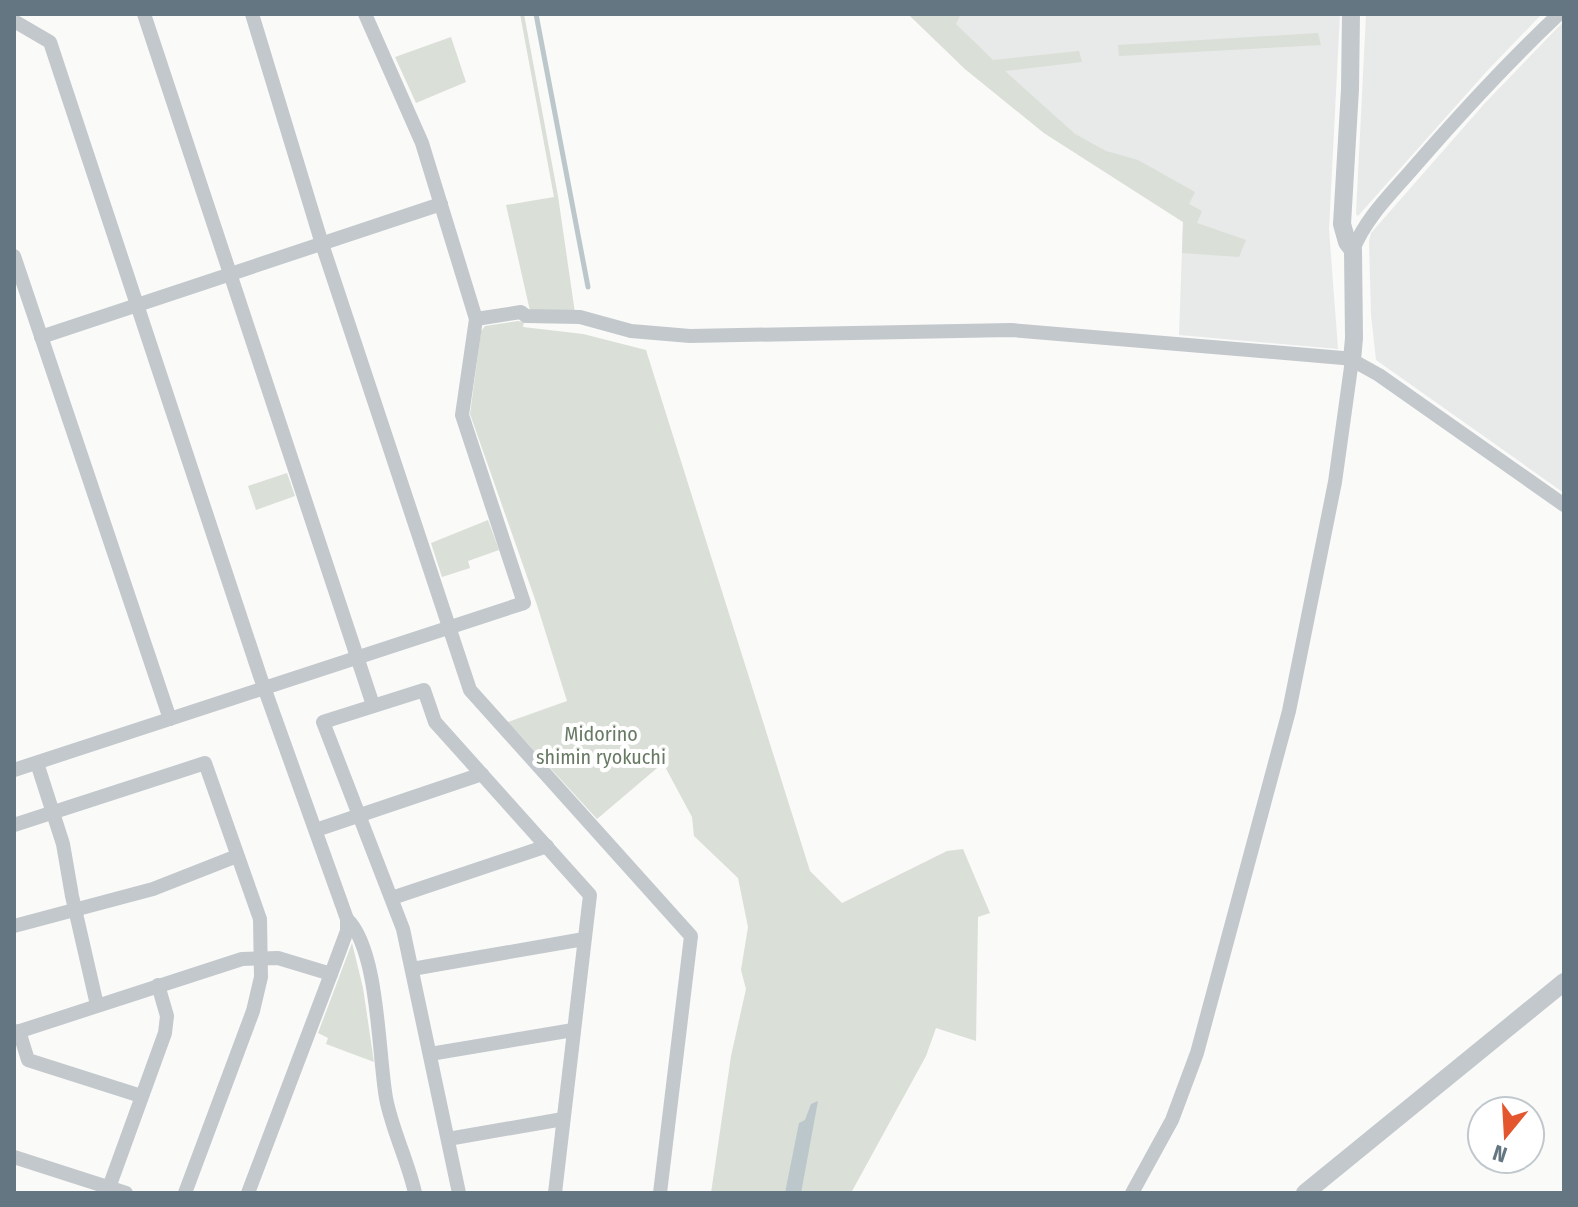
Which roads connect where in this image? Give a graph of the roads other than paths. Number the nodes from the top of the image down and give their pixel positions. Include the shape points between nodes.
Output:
1 (144, 14) edge
2 (252, 14) edge
3 (365, 14) edge
4 (1351, 14) edge
5 (1559, 14) edge
6 (14, 21) edge
7 (441, 204) junction
8 (322, 244) junction
9 (1353, 250) junction
10 (14, 256) edge
11 (230, 274) junction
12 (137, 306) junction
13 (476, 319) junction
14 (41, 337) junction
15 (1352, 360) junction
16 (1564, 505) edge
17 (449, 626) junction
18 (357, 657) junction
19 (264, 687) junction
20 (373, 705) junction
21 (170, 719) junction
22 (37, 763) junction
23 (14, 770) edge
24 (482, 774) junction
25 (53, 812) junction
26 (360, 816) junction
27 (14, 825) edge
28 (316, 830) junction
29 (547, 846) junction
30 (237, 856) junction
31 (392, 898) junction
32 (75, 910) junction
33 (347, 919) junction
34 (14, 926) edge
35 (584, 939) junction
36 (262, 956) junction
37 (412, 969) junction
38 (331, 974) junction
39 (1564, 982) edge
40 (158, 985) junction
41 (97, 1005) junction
42 (573, 1030) junction
43 (16, 1032) edge
44 (430, 1054) junction
45 (141, 1096) junction
46 (563, 1119) junction
47 (448, 1139) junction
48 (14, 1157) edge
49 (108, 1190) edge
50 (126, 1193) edge
51 (185, 1193) edge
52 (248, 1193) edge
53 (415, 1193) edge
54 (459, 1193) edge
55 (555, 1193) edge
56 (660, 1193) edge
57 (1132, 1193) edge
58 (1305, 1193) edge

1 - 11 street
2 - 8 street
3 - 7 street via 422,143
4 - 9 street via 1342,224
5 - 9 street via 1503,67 1378,209
6 - 12 street via 50,42
7 - 8 street
7 - 13 street
8 - 11 street
8 - 17 street
9 - 15 street
10 - 14 street
11 - 12 street
11 - 18 street
12 - 14 street
12 - 19 street
13 - 15 street via 521,312 690,336 1011,330
13 - 17 street via 462,415 524,603
14 - 21 street
15 - 16 street
15 - 57 street via 1332,497 1289,711 1197,1053 1172,1120
17 - 18 street
17 - 56 street via 470,690 691,936
18 - 19 street
18 - 20 street
19 - 21 street
19 - 28 street
20 - 24 street via 424,690 435,722
20 - 26 street via 323,722
21 - 22 street
22 - 23 street
22 - 25 street
24 - 26 street
24 - 29 street
25 - 27 street
25 - 30 street via 205,763
25 - 32 street
26 - 28 street
26 - 31 street
28 - 33 street
29 - 31 street
29 - 35 street via 590,895
30 - 32 street via 153,889
30 - 36 street via 260,919
31 - 37 street
32 - 34 street
32 - 41 street
33 - 38 street
33 - 53 street via 358,930 374,992 386,1100
35 - 37 street
35 - 42 street
36 - 38 street
36 - 40 street
36 - 51 street via 253,1011
37 - 44 street
38 - 52 street
39 - 58 street
40 - 41 street
40 - 45 street via 167,1023
41 - 43 street
42 - 44 street
42 - 46 street
43 - 45 street via 28,1060
44 - 47 street
45 - 49 street
46 - 47 street
46 - 55 street
47 - 54 street
48 - 49 street
49 - 50 street

